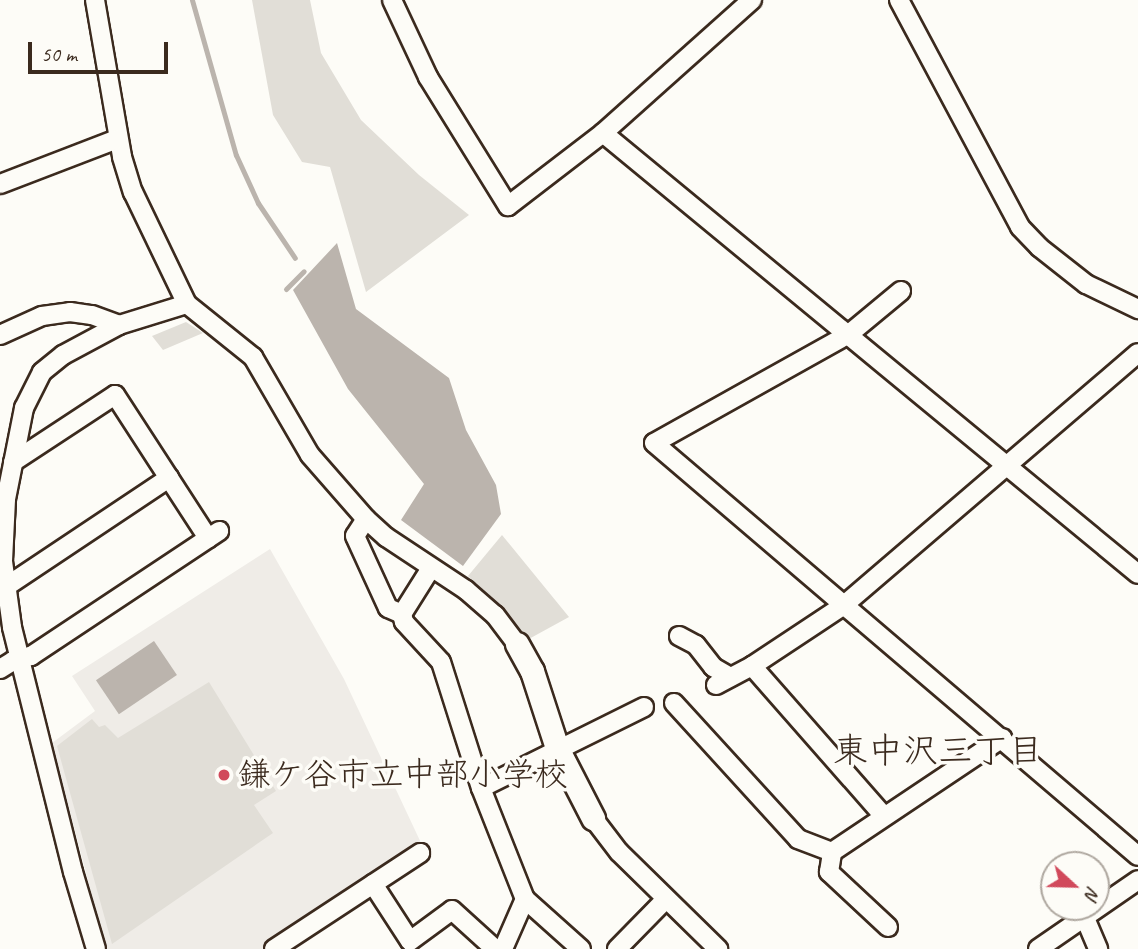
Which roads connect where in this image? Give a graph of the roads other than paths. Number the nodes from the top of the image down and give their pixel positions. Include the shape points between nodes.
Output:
1 (95, 0) edge
2 (392, 0) edge
3 (752, 0) edge
4 (899, 0) edge
5 (603, 133) junction
6 (117, 139) junction
7 (0, 184) edge
8 (901, 291) dead end
9 (187, 304) junction
10 (1138, 309) edge
11 (119, 325) junction
12 (849, 334) junction
13 (0, 335) edge
14 (1138, 353) edge
15 (13, 462) junction
16 (1008, 464) junction
17 (169, 478) junction
18 (3, 500) edge
19 (366, 519) junction
20 (431, 568) junction
21 (1138, 574) edge
22 (7, 586) junction
23 (844, 605) junction
24 (402, 614) junction
25 (678, 636) dead end
26 (517, 644) joint
27 (21, 659) junction
28 (752, 666) junction
29 (0, 669) edge
30 (674, 703) dead end
31 (644, 707) dead end
32 (1002, 738) junction
33 (556, 748) junction
34 (481, 788) junction
35 (883, 815) junction
36 (593, 818) joint
37 (832, 852) junction
38 (421, 853) dead end
39 (1138, 856) edge
40 (1138, 880) edge
41 (373, 884) junction
42 (525, 899) junction
43 (665, 900) junction
44 (1110, 900) edge
45 (1080, 921) edge
46 (1086, 921) edge
47 (888, 927) dead end
48 (413, 945) edge
49 (96, 949) edge
50 (274, 949) edge
51 (495, 949) edge
52 (503, 949) edge
53 (581, 949) edge
54 (617, 949) edge
55 (718, 949) edge
56 (1038, 949) edge
57 (1098, 949) edge

1 - 6 street
2 - 5 street via 428,77 508,206
3 - 5 street
4 - 10 street via 1020,227 1086,284
5 - 12 street
6 - 7 street
6 - 9 street via 133,192
8 - 12 street
9 - 11 street
9 - 19 street via 253,357 310,455
11 - 13 street via 70,312 42,316
11 - 15 street via 63,355 42,372 24,408
12 - 16 street
12 - 23 street via 654,443
14 - 16 street
15 - 17 street via 115,395
15 - 18 street
16 - 21 street
16 - 23 street
17 - 22 street
17 - 27 street via 214,535
18 - 22 street
19 - 20 street
19 - 24 street via 355,536 388,608
20 - 24 street
20 - 26 street via 495,614
22 - 27 street
23 - 28 street
23 - 32 street
24 - 34 street via 441,662
25 - 28 street via 696,645 723,681
26 - 33 street via 531,671
27 - 29 street
27 - 49 street
28 - 35 street
30 - 37 street via 798,839
31 - 33 street
32 - 35 street
32 - 39 street
33 - 34 street
33 - 36 street
34 - 42 street
35 - 37 street
36 - 43 street
37 - 47 street via 829,872
38 - 41 street
40 - 44 street
41 - 48 street
41 - 50 street
42 - 52 street
42 - 53 street
43 - 54 street
43 - 55 street
45 - 56 street
46 - 57 street
48 - 51 street via 452,910

